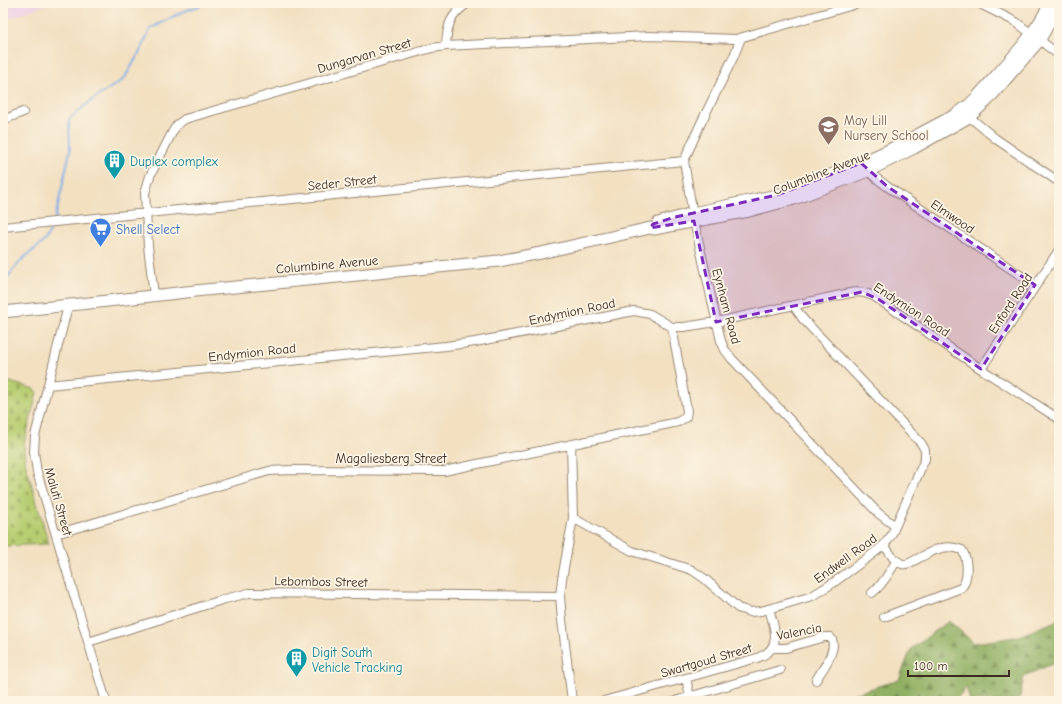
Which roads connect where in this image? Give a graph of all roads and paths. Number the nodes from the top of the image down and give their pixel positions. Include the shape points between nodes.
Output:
1 (468, 3) edge
2 (860, 3) edge
3 (978, 3) edge
4 (1050, 3) edge
5 (1059, 6) edge
6 (1035, 37) junction
7 (741, 38) junction
8 (446, 46) junction
9 (1059, 55) edge
10 (23, 112) dead end
11 (966, 113) junction
12 (3, 120) edge
13 (684, 161) junction
14 (864, 167) junction
15 (1059, 182) edge
16 (146, 213) junction
17 (694, 217) junction
18 (3, 227) edge
19 (1059, 250) edge
20 (1035, 285) junction
21 (154, 295) junction
22 (793, 305) junction
23 (68, 306) junction
24 (3, 312) edge
25 (716, 322) junction
26 (672, 327) junction
27 (981, 368) junction
28 (48, 385) junction
29 (1059, 418) edge
30 (571, 444) junction
31 (573, 518) junction
32 (895, 526) junction
33 (56, 534) junction
34 (884, 544) junction
35 (897, 562) junction
36 (872, 593) dead end
37 (560, 596) junction
38 (769, 609) junction
39 (884, 617) dead end
40 (88, 642) junction
41 (772, 648) junction
42 (780, 670) dead end
43 (686, 678) junction
44 (816, 680) dead end
45 (690, 697) junction
46 (106, 701) edge
47 (572, 701) edge
48 (604, 701) edge
49 (675, 701) edge

1 - 8 street via 451,18
2 - 7 street, Dungarvan Street
3 - 6 street via 1016,22
4 - 6 main road, Columbine Avenue
5 - 6 main road, Columbine Avenue
6 - 9 street
6 - 11 main road, Columbine Avenue via 977,97
7 - 8 street, Dungarvan Street via 649,36
7 - 13 street
8 - 16 street, Dungarvan Street via 182,121 173,131 150,176 145,193
10 - 12 street
11 - 14 main road, Columbine Avenue via 901,145
11 - 15 street via 996,139
13 - 16 street, Seder Street
13 - 17 street, Eynham Road
14 - 17 main road, Columbine Avenue via 778,199
14 - 20 street, Elmwood via 888,187
16 - 18 street, Seder Street
16 - 21 street, Dungarvan Street
17 - 21 main road, Columbine Avenue via 653,224 650,228 499,261
17 - 25 street, Eynham Road
19 - 20 street, Enford Road
20 - 27 street, Enford Road
21 - 23 main road, Columbine Avenue
22 - 25 street, Endymion Road
22 - 27 street, Endymion Road via 850,293 868,293
22 - 32 street, Endwell Road via 923,446 925,459
23 - 24 main road, Columbine Avenue
23 - 28 street, Maluti Street
25 - 26 street, Endymion Road
25 - 32 street, Eynham Road via 723,346 732,359 878,513
26 - 28 street, Endymion Road via 650,314 634,311 446,346
26 - 30 street, Magaliesberg Street via 686,417 678,422
27 - 29 street, Endymion Road
28 - 33 street, Maluti Street via 38,423 34,452
30 - 31 street
30 - 33 street, Magaliesberg Street via 444,471 273,471
31 - 37 street
31 - 38 street, Endwell Road via 632,551 692,570 742,610 750,612
32 - 34 street, Endwell Road
33 - 40 street, Maluti Street
34 - 35 street
34 - 38 street, Endwell Road via 823,590
35 - 36 street via 884,582
35 - 39 street via 907,564 940,548 956,547 962,550 965,557 965,582 960,588 949,593
37 - 40 street, Lebombos Street via 249,594 225,599
37 - 47 street
38 - 41 street via 776,634
40 - 46 street, Maluti Street
41 - 43 street, Swartgoud Street via 757,658
41 - 44 street, Valencia via 786,648 830,637 833,648
42 - 45 street
43 - 45 street
43 - 48 street, Swartgoud Street
45 - 49 street

